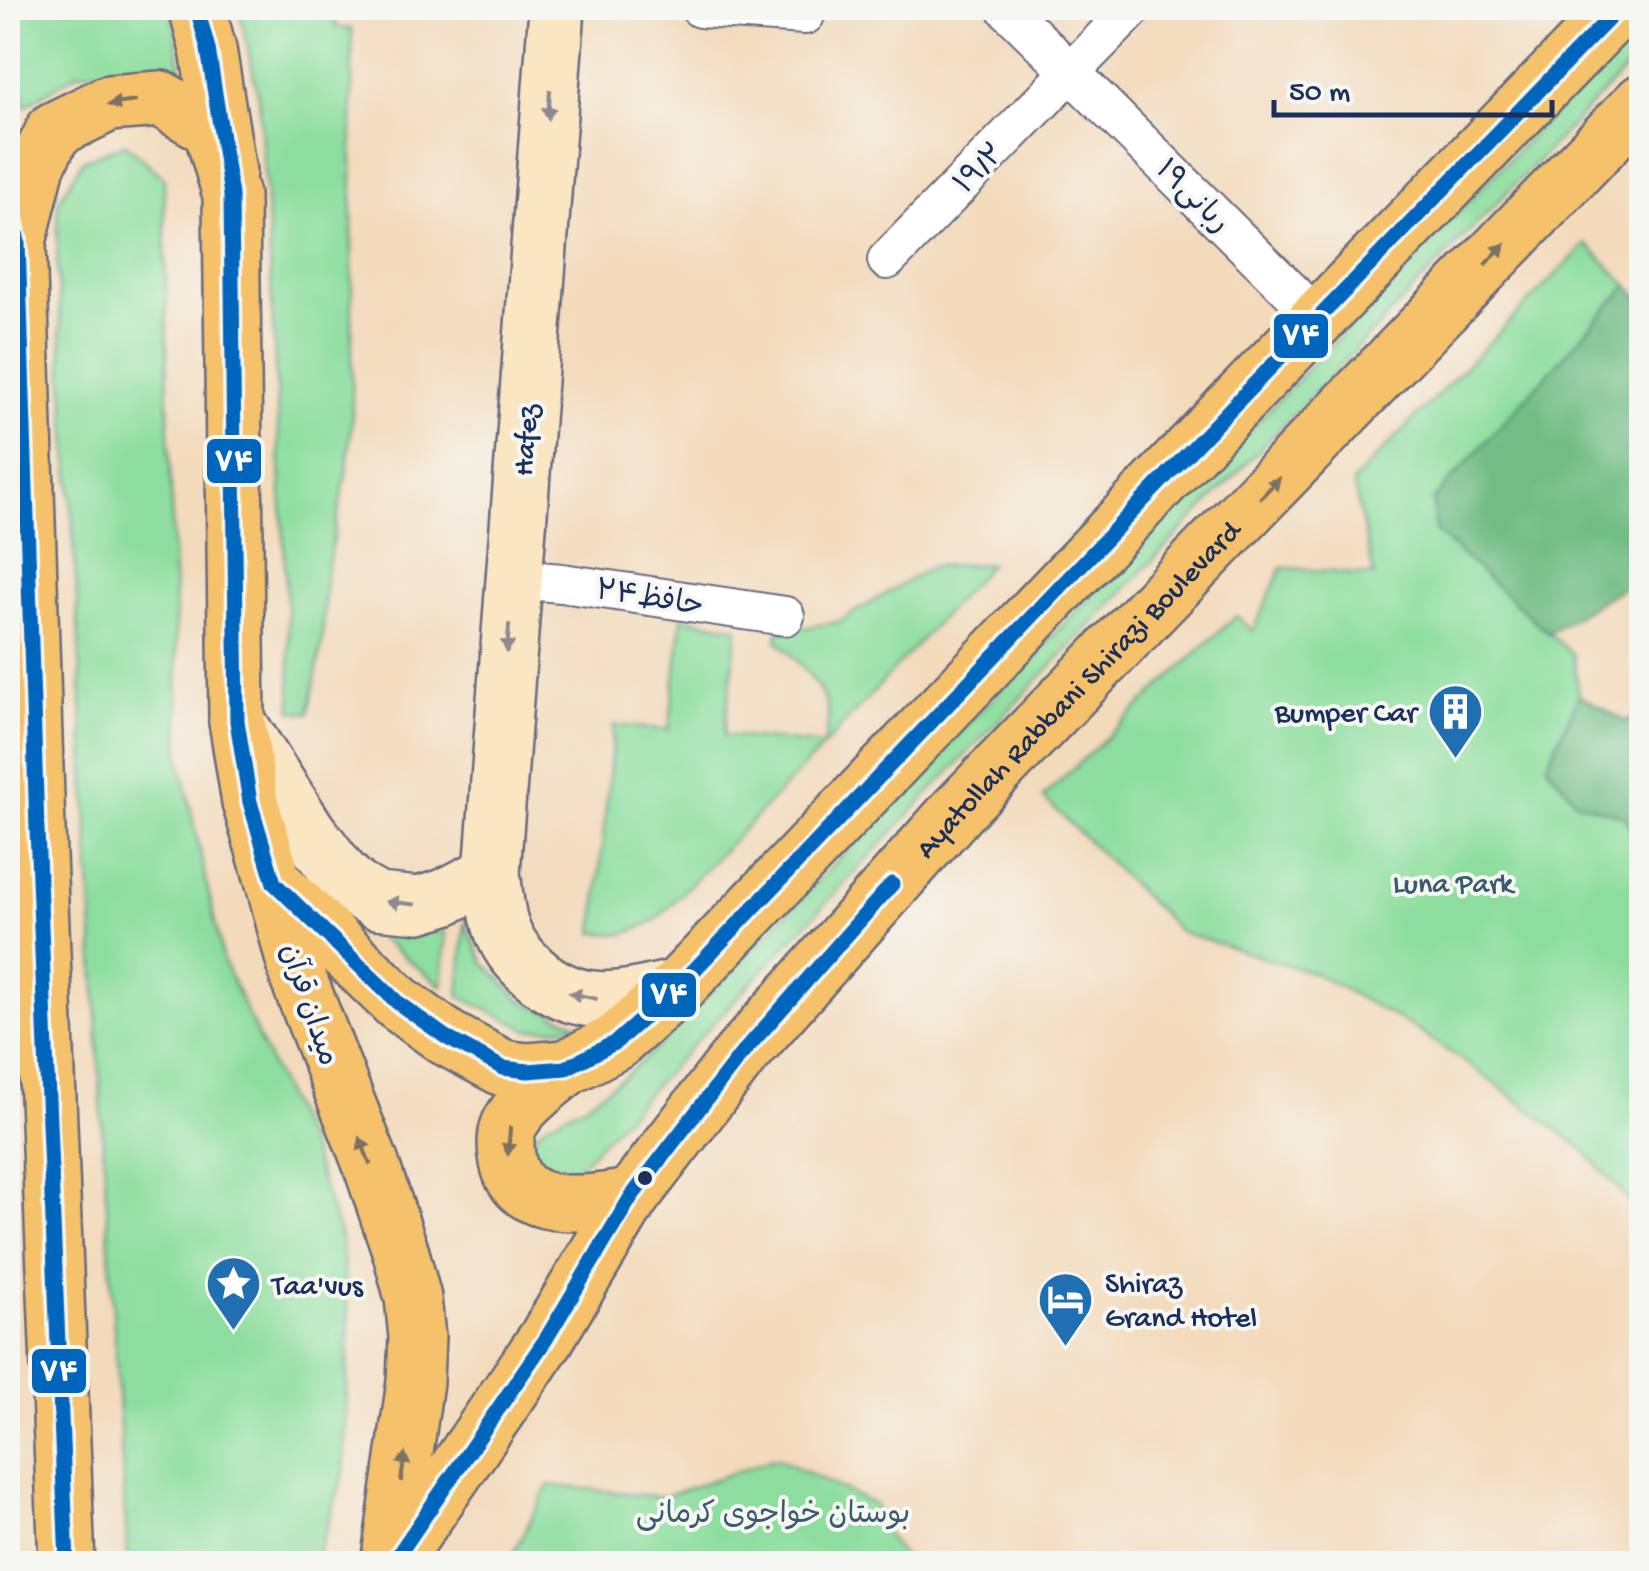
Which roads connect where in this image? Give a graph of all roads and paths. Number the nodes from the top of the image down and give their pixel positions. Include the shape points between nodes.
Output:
1 (198, 8) edge
2 (557, 8) edge
3 (700, 8) edge
4 (1006, 8) edge
5 (1133, 8) edge
6 (1618, 8) edge
7 (804, 15) dead end
8 (1070, 73) junction
9 (1642, 102) edge
10 (231, 195) junction
11 (13, 218) edge
12 (887, 260) dead end
13 (1318, 318) junction
14 (514, 578) junction
15 (785, 616) dead end
16 (238, 721) junction
17 (492, 874) junction
18 (274, 883) junction
19 (678, 987) junction
20 (566, 1068) junction
21 (631, 1197) junction
22 (67, 1564) edge
23 (391, 1564) edge

1 - 10 main road
2 -> 14 main road, Hafez
3 - 7 street
4 - 8 street, ربانی۱۹
5 - 8 street, ۱۹/۲
6 - 13 main road
8 - 12 street, ۱۹/۲
8 - 13 street, ربانی۱۹
21 -> 9 main road, Ayatollah Rabbani Shirazi Boulevard via 739,1057 957,810
10 -> 11 main road via 211,128 161,99 109,104 54,130
10 - 16 main road, میدان قرآن
11 - 22 main road
13 - 19 main road
14 - 15 street, حافظ۲۴
14 -> 17 main road, Hafez
17 -> 16 main road via 419,905 376,900 356,889 317,845
16 - 18 main road, میدان قرآن via 250,802
19 -> 17 main road, Hafez via 622,1000 585,999 549,986 519,960 503,933
18 - 20 main road via 398,1003 447,1038 504,1068
23 -> 18 main road, میدان قرآن via 415,1382 413,1298 371,1164 298,980
19 - 20 main road via 616,1042
20 -> 21 main road via 512,1118 504,1144 510,1170 521,1188 546,1200 580,1204
21 - 23 main road, Ayatollah Rabbani Shirazi Boulevard via 546,1339

